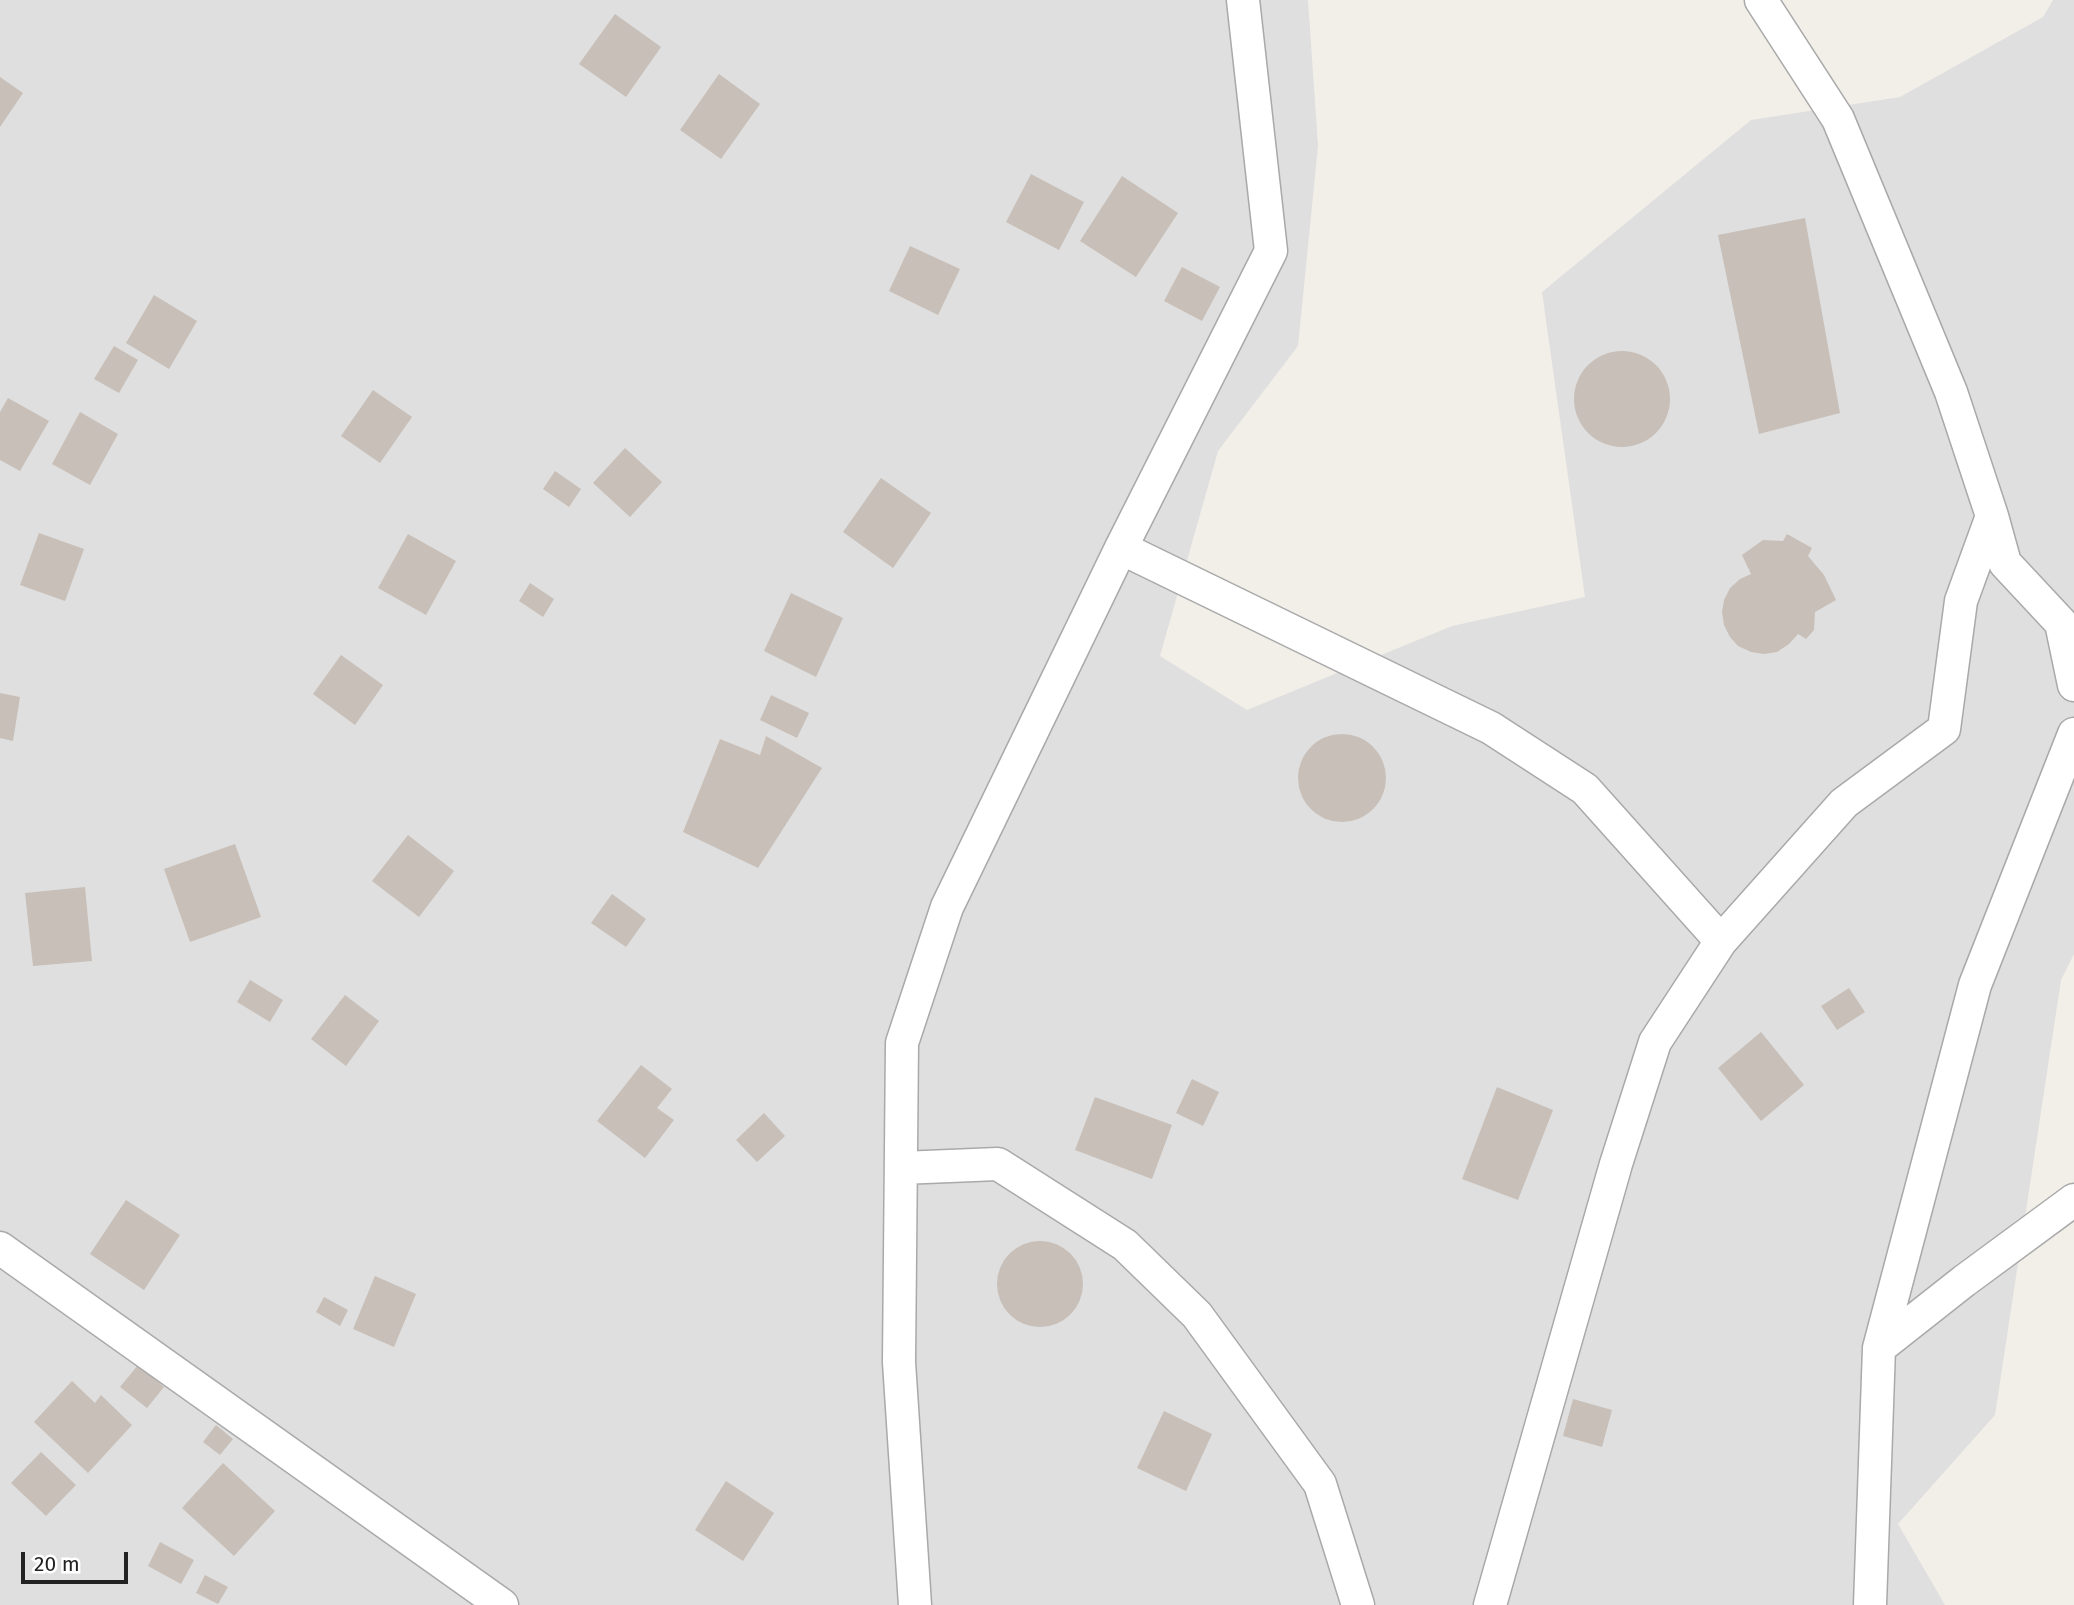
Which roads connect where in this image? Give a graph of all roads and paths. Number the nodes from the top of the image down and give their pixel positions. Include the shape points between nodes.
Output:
1 (1243, 0) edge
2 (1762, 0) edge
3 (1992, 516) junction
4 (1121, 548) junction
5 (2074, 685) edge
6 (2074, 734) edge
7 (1721, 941) junction
8 (901, 1168) junction
9 (2074, 1199) edge
10 (0, 1248) edge
11 (1879, 1348) junction
12 (502, 1605) edge
13 (915, 1605) edge
14 (1358, 1605) edge
15 (1490, 1605) edge
16 (1870, 1605) edge

1 - 4 street via 1271,251
2 - 3 street via 1838,119 1951,392
3 - 5 street via 2005,564 2061,622
3 - 7 street via 1961,601 1944,729 1844,803
4 - 7 street via 1491,728 1585,789
4 - 8 street via 947,908 902,1043
6 - 11 street via 1975,985
7 - 15 street via 1655,1042
8 - 13 street via 899,1362
8 - 14 street via 998,1164 1125,1245 1197,1315 1320,1484
9 - 11 street
10 - 12 street
11 - 16 street

